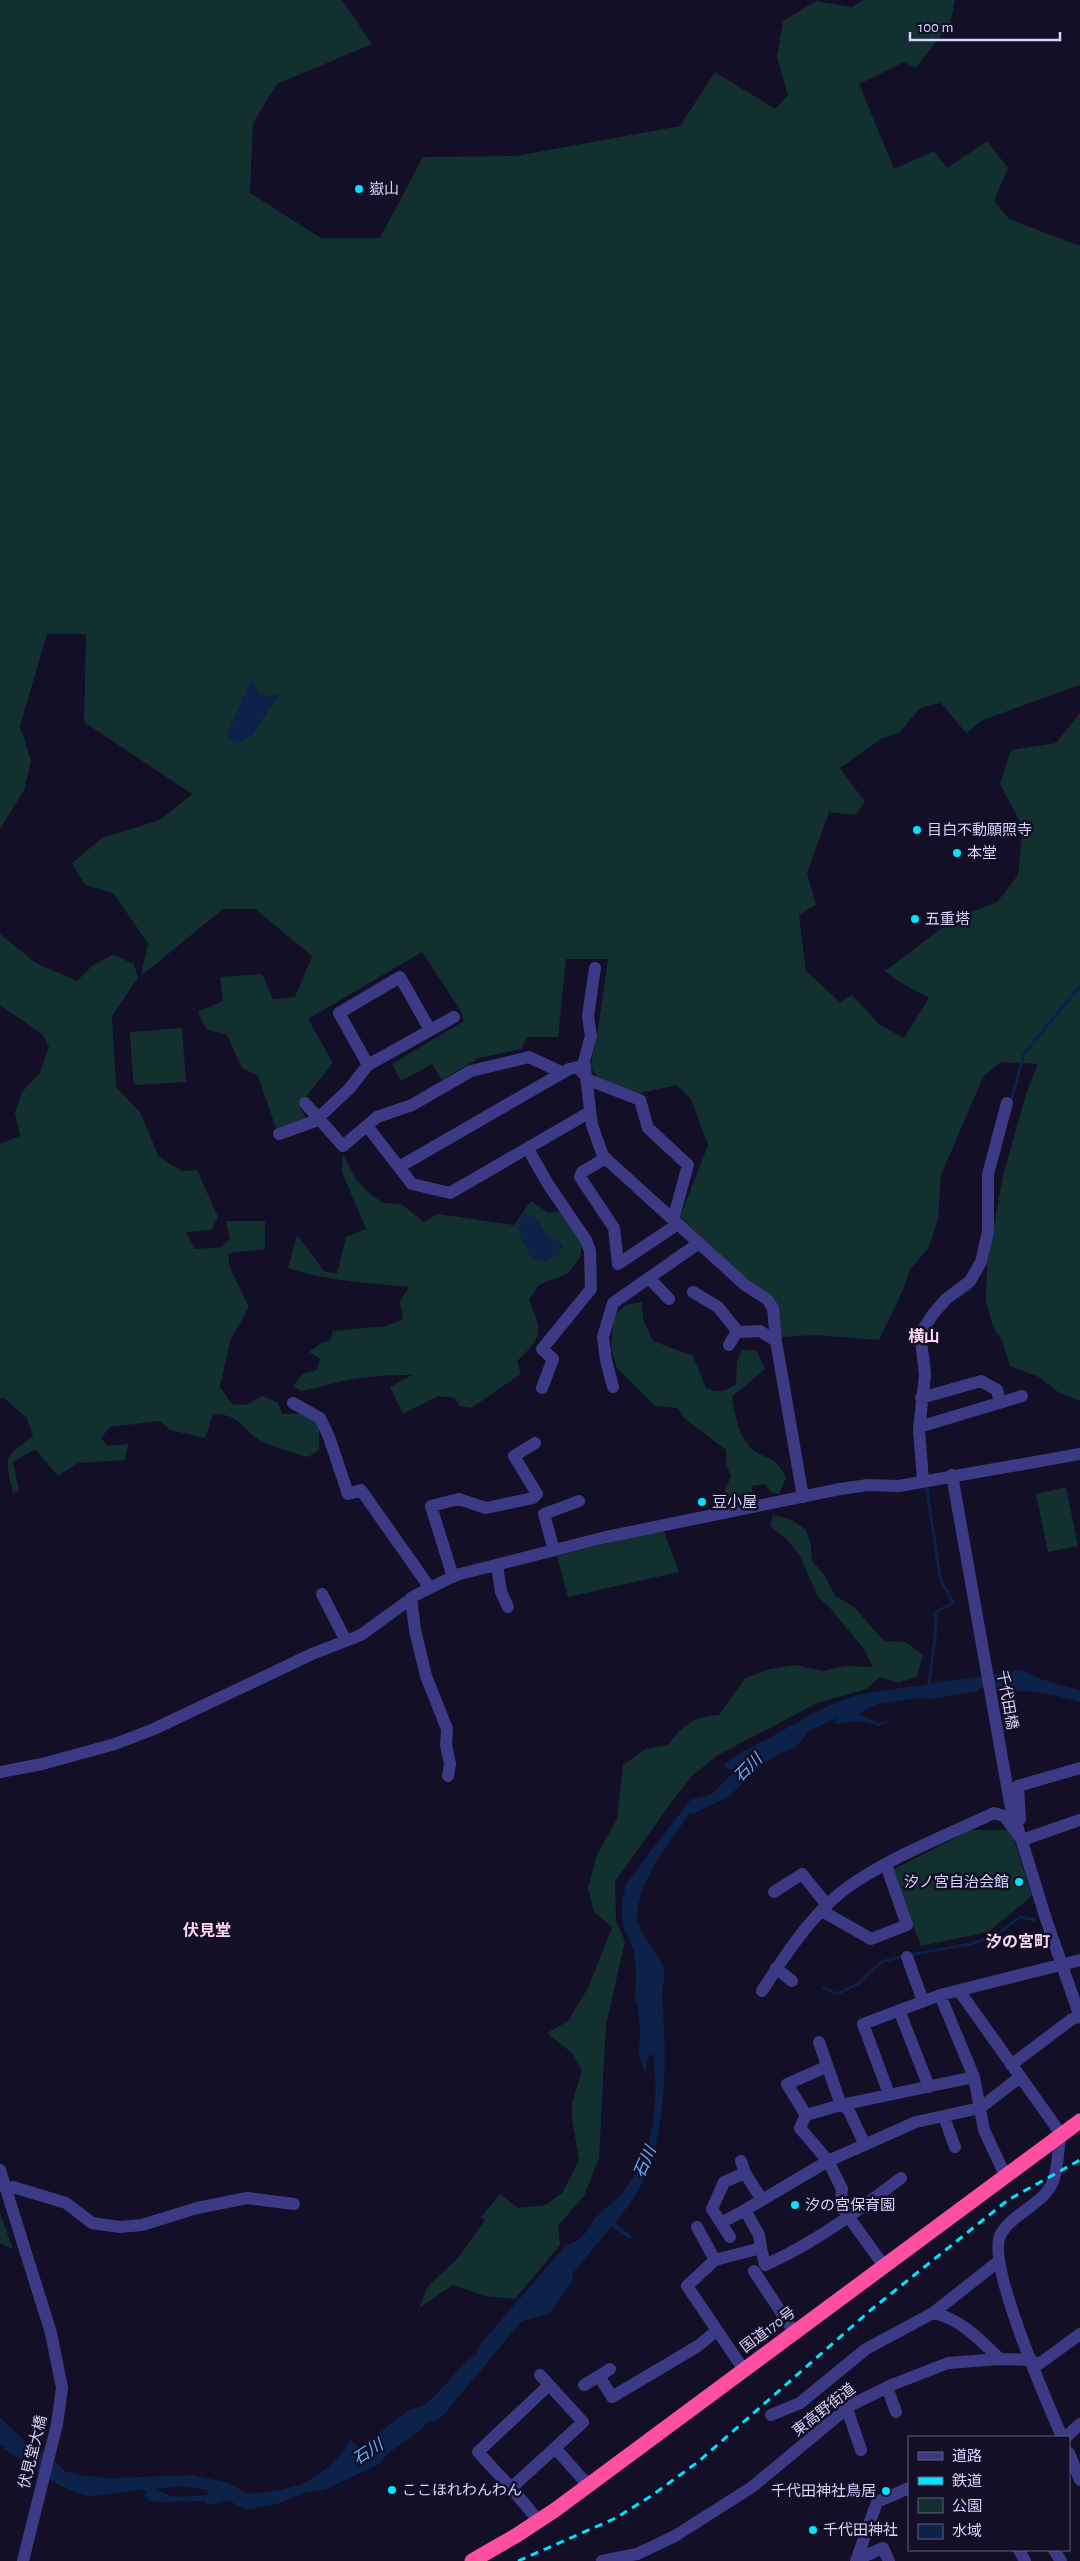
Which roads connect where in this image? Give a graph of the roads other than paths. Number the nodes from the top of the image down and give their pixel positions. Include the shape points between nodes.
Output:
1 (595, 968) dead end
2 (454, 1017) dead end
3 (430, 1030) junction
4 (368, 1064) junction
5 (563, 1073) junction
6 (585, 1075) junction
7 (1006, 1103) dead end
8 (305, 1104) dead end
9 (590, 1112) junction
10 (318, 1118) junction
11 (367, 1126) junction
12 (279, 1134) dead end
13 (528, 1149) junction
14 (606, 1158) junction
15 (399, 1167) junction
16 (676, 1222) junction
17 (699, 1243) junction
18 (649, 1278) junction
19 (693, 1292) dead end
20 (669, 1299) dead end
21 (738, 1332) junction
22 (776, 1341) junction
23 (728, 1345) dead end
24 (613, 1387) dead end
25 (542, 1388) dead end
26 (1022, 1396) dead end
27 (921, 1398) junction
28 (1000, 1402) junction
29 (293, 1403) dead end
30 (919, 1427) junction
31 (535, 1443) dead end
32 (1080, 1454) edge
33 (952, 1475) junction
34 (922, 1481) junction
35 (803, 1497) junction
36 (579, 1500) dead end
37 (554, 1550) junction
38 (497, 1565) junction
39 (453, 1577) junction
40 (430, 1588) junction
41 (322, 1594) dead end
42 (412, 1598) junction
43 (508, 1607) dead end
44 (346, 1641) junction
45 (1080, 1768) edge
46 (0, 1772) edge
47 (448, 1776) dead end
48 (1080, 1820) edge
49 (1020, 1834) junction
50 (886, 1865) junction
51 (774, 1892) dead end
52 (824, 1908) junction
53 (907, 1957) dead end
54 (1080, 1960) edge
55 (1063, 1965) junction
56 (776, 1968) junction
57 (792, 1981) dead end
58 (762, 1991) dead end
59 (960, 1992) junction
60 (940, 1996) junction
61 (922, 2001) junction
62 (899, 2010) junction
63 (1080, 2016) edge
64 (818, 2042) dead end
65 (1011, 2065) junction
66 (826, 2067) junction
67 (974, 2077) junction
68 (1020, 2077) junction
69 (929, 2086) junction
70 (889, 2094) junction
71 (841, 2104) junction
72 (980, 2108) junction
73 (806, 2115) junction
74 (944, 2117) junction
75 (1080, 2121) edge
76 (1061, 2134) junction
77 (865, 2144) junction
78 (956, 2147) dead end
79 (828, 2161) junction
80 (0, 2170) edge
81 (1005, 2175) junction
82 (901, 2178) dead end
83 (6, 2189) junction
84 (762, 2200) junction
85 (294, 2204) dead end
86 (745, 2210) junction
87 (849, 2218) junction
88 (721, 2223) junction
89 (697, 2227) dead end
90 (730, 2237) dead end
91 (761, 2248) junction
92 (715, 2260) junction
93 (999, 2261) junction
94 (884, 2266) junction
95 (754, 2271) dead end
96 (933, 2312) junction
97 (716, 2331) junction
98 (794, 2332) junction
99 (1080, 2334) edge
100 (1000, 2359) junction
101 (1030, 2360) junction
102 (610, 2369) dead end
103 (744, 2370) junction
104 (540, 2374) dead end
105 (598, 2376) junction
106 (550, 2385) junction
107 (584, 2385) dead end
108 (887, 2387) junction
109 (847, 2409) junction
110 (896, 2412) dead end
111 (771, 2415) dead end
112 (1080, 2424) edge
113 (1064, 2436) edge
114 (1065, 2436) edge
115 (555, 2448) junction
116 (862, 2450) dead end
117 (1070, 2455) edge
118 (1080, 2480) edge
119 (588, 2486) junction
120 (511, 2488) junction
121 (908, 2488) edge
122 (539, 2521) junction
123 (857, 2560) edge
124 (23, 2561) edge
125 (472, 2561) edge
126 (602, 2561) edge
127 (889, 2561) edge

1 - 6 street via 588,1016 591,1036 584,1061
2 - 3 street
3 - 4 street
3 - 4 street via 400,977 339,1013
4 - 10 street via 349,1089
5 - 6 street via 578,1067
5 - 11 street via 529,1057 470,1071 412,1105 377,1117
5 - 15 street
6 - 9 street
6 - 16 street via 589,1080 640,1100 648,1128 688,1165
7 - 27 street via 988,1174 988,1231 981,1262 970,1281 946,1299 924,1328 921,1340 925,1375
8 - 10 street
9 - 13 street
9 - 14 street
10 - 11 street via 343,1146
10 - 12 street
11 - 15 street
13 - 15 street via 450,1193 412,1184
13 - 25 street via 590,1251 591,1289 542,1349 553,1359
14 - 16 street
14 - 16 street via 582,1172 580,1177 614,1228 618,1264
16 - 17 street
17 - 18 street
17 - 22 street via 745,1285 767,1299 773,1308
18 - 20 street
18 - 24 street via 613,1303 607,1318 603,1337
19 - 21 street via 718,1307
21 - 22 street via 760,1331
21 - 23 street
22 - 35 street
26 - 28 street
27 - 28 street via 981,1381 997,1390
27 - 30 street
28 - 30 street
29 - 40 street via 320,1418 348,1494 361,1490
30 - 34 street
31 - 39 street via 514,1456 537,1494 533,1498 486,1508 459,1499 431,1506
32 - 33 street
33 - 34 street
33 - 49 street, 千代田橋 via 1003,1772
34 - 35 street via 899,1486 868,1485
35 - 37 street via 671,1522
36 - 37 street via 544,1514
37 - 38 street
38 - 39 street
38 - 43 street via 501,1592
39 - 40 street
40 - 42 street
41 - 44 street
42 - 44 street via 361,1635
42 - 47 street via 415,1630 426,1676 447,1729
44 - 46 street via 115,1744
45 - 49 street via 1018,1786
48 - 49 street
49 - 50 street via 1004,1816 994,1813
49 - 55 street
50 - 52 street via 845,1890
50 - 52 street via 907,1925 872,1939
51 - 52 street via 802,1874
52 - 56 street
53 - 61 street
54 - 55 street
55 - 59 street
55 - 63 street
56 - 57 street
56 - 58 street
59 - 60 street
59 - 65 street
60 - 61 street
60 - 67 street
61 - 62 street
62 - 69 street
62 - 70 street via 863,2024
63 - 65 street
64 - 66 street
65 - 68 street
66 - 71 street
66 - 73 street via 786,2084
67 - 69 street
67 - 72 street
68 - 72 street
68 - 76 street
69 - 70 street
70 - 71 street
71 - 73 street
71 - 77 street via 848,2109
72 - 74 street
72 - 81 street via 984,2130
73 - 79 street via 800,2128
74 - 77 street via 916,2122
74 - 78 street
75 - 76 highway, 国道170号
76 - 81 highway, 国道170号
76 - 93 street via 1049,2189 1000,2236
77 - 79 street
79 - 84 street
79 - 87 street via 842,2189 840,2205
80 - 83 street, 伏見堂大橋
81 - 94 highway, 国道170号
82 - 87 street
83 - 85 street via 13,2187 66,2203 92,2222 120,2227 142,2225 197,2208 247,2198
83 - 124 street, 伏見堂大橋 via 51,2333 62,2388 57,2424
84 - 86 street
84 - 88 street via 743,2167 724,2182 712,2209
86 - 88 street
86 - 91 street via 759,2235
87 - 91 street via 795,2252 765,2266
87 - 94 street
88 - 90 street
89 - 92 street
91 - 92 street
92 - 97 street via 687,2286
93 - 96 street
93 - 101 street
94 - 98 highway, 国道170号
95 - 98 street
96 - 100 street via 967,2327
96 - 111 street via 866,2349 800,2403
97 - 103 street
97 - 105 street via 698,2346 612,2397
98 - 103 highway, 国道170号
99 - 101 street, 東高野街道 via 1039,2364
100 - 101 street, 東高野街道
100 - 108 street, 東高野街道 via 948,2362
101 - 113 street
102 - 105 street
103 - 119 highway, 国道170号
104 - 106 street
105 - 107 street
106 - 115 street via 583,2422
106 - 120 street via 478,2452
108 - 109 street, 東高野街道
108 - 110 street
109 - 116 street
109 - 126 street, 東高野街道 via 722,2508 647,2550
112 - 114 street
115 - 119 street
115 - 120 street
117 - 118 street
119 - 122 highway, 国道170号
120 - 122 street
121 - 123 street via 877,2502
122 - 125 highway, 国道170号
123 - 127 street via 883,2548

